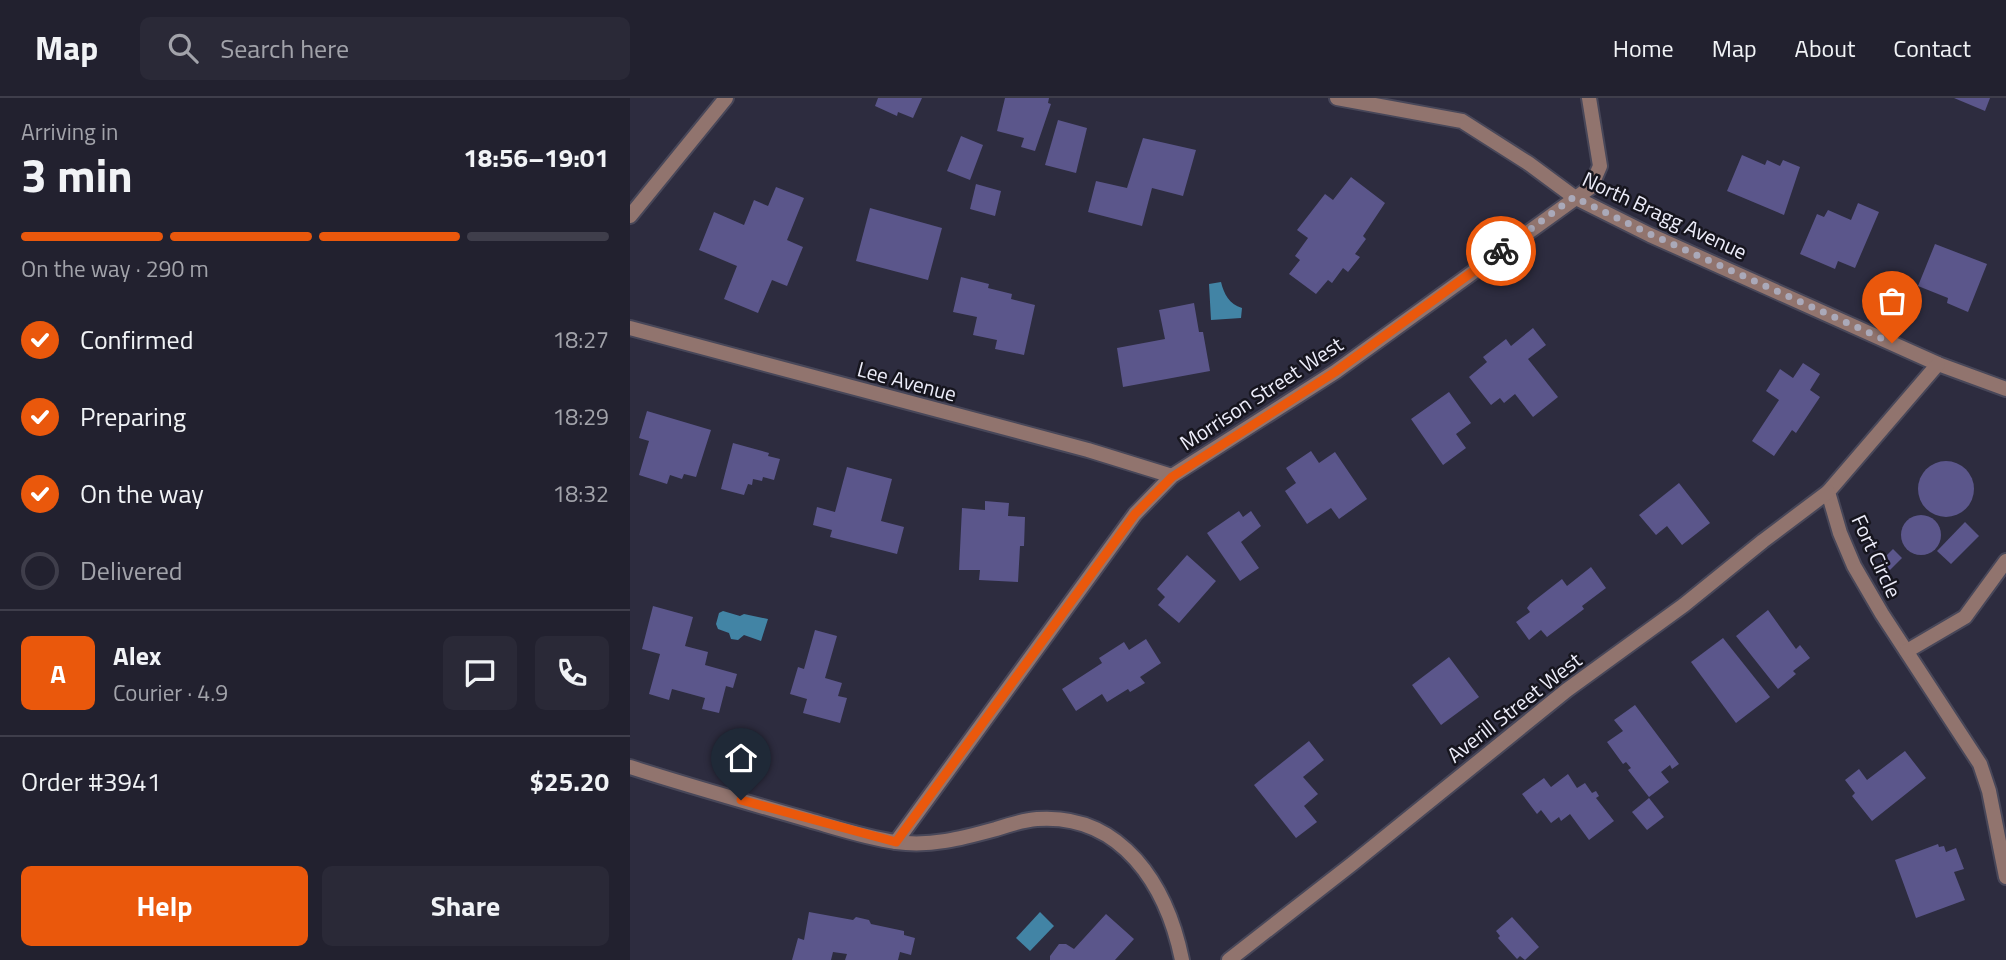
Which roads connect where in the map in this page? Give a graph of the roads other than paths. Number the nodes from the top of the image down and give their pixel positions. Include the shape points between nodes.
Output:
1 (726, 98) edge
2 (1337, 98) edge
3 (1589, 98) edge
4 (1574, 197) junction
5 (630, 216) edge
6 (630, 328) edge
7 (1938, 364) junction
8 (2006, 389) edge
9 (1172, 477) junction
10 (1828, 492) junction
11 (2006, 561) edge
12 (1907, 651) junction
13 (630, 767) edge
14 (896, 842) junction
15 (2006, 877) edge
16 (1182, 960) edge
17 (1229, 960) edge

1 - 5 street
2 - 4 street, North Bragg Avenue via 1462,121
3 - 4 street, Morrison Street West via 1600,166 1591,187
4 - 7 street, North Bragg Avenue
4 - 9 street, Morrison Street West via 1335,372
6 - 9 street, Lee Avenue via 1088,450
7 - 8 street
7 - 10 street
9 - 14 street, Morrison Street West via 1135,514
10 - 12 street, Fort Circle via 1854,566
10 - 17 street, Averill Street West via 1684,606 1567,690
11 - 12 street via 1965,617
12 - 15 street, Fort Circle via 1980,764
13 - 14 street
14 - 16 street via 924,844 962,838 1037,819 1079,822 1115,838 1142,866 1163,904

